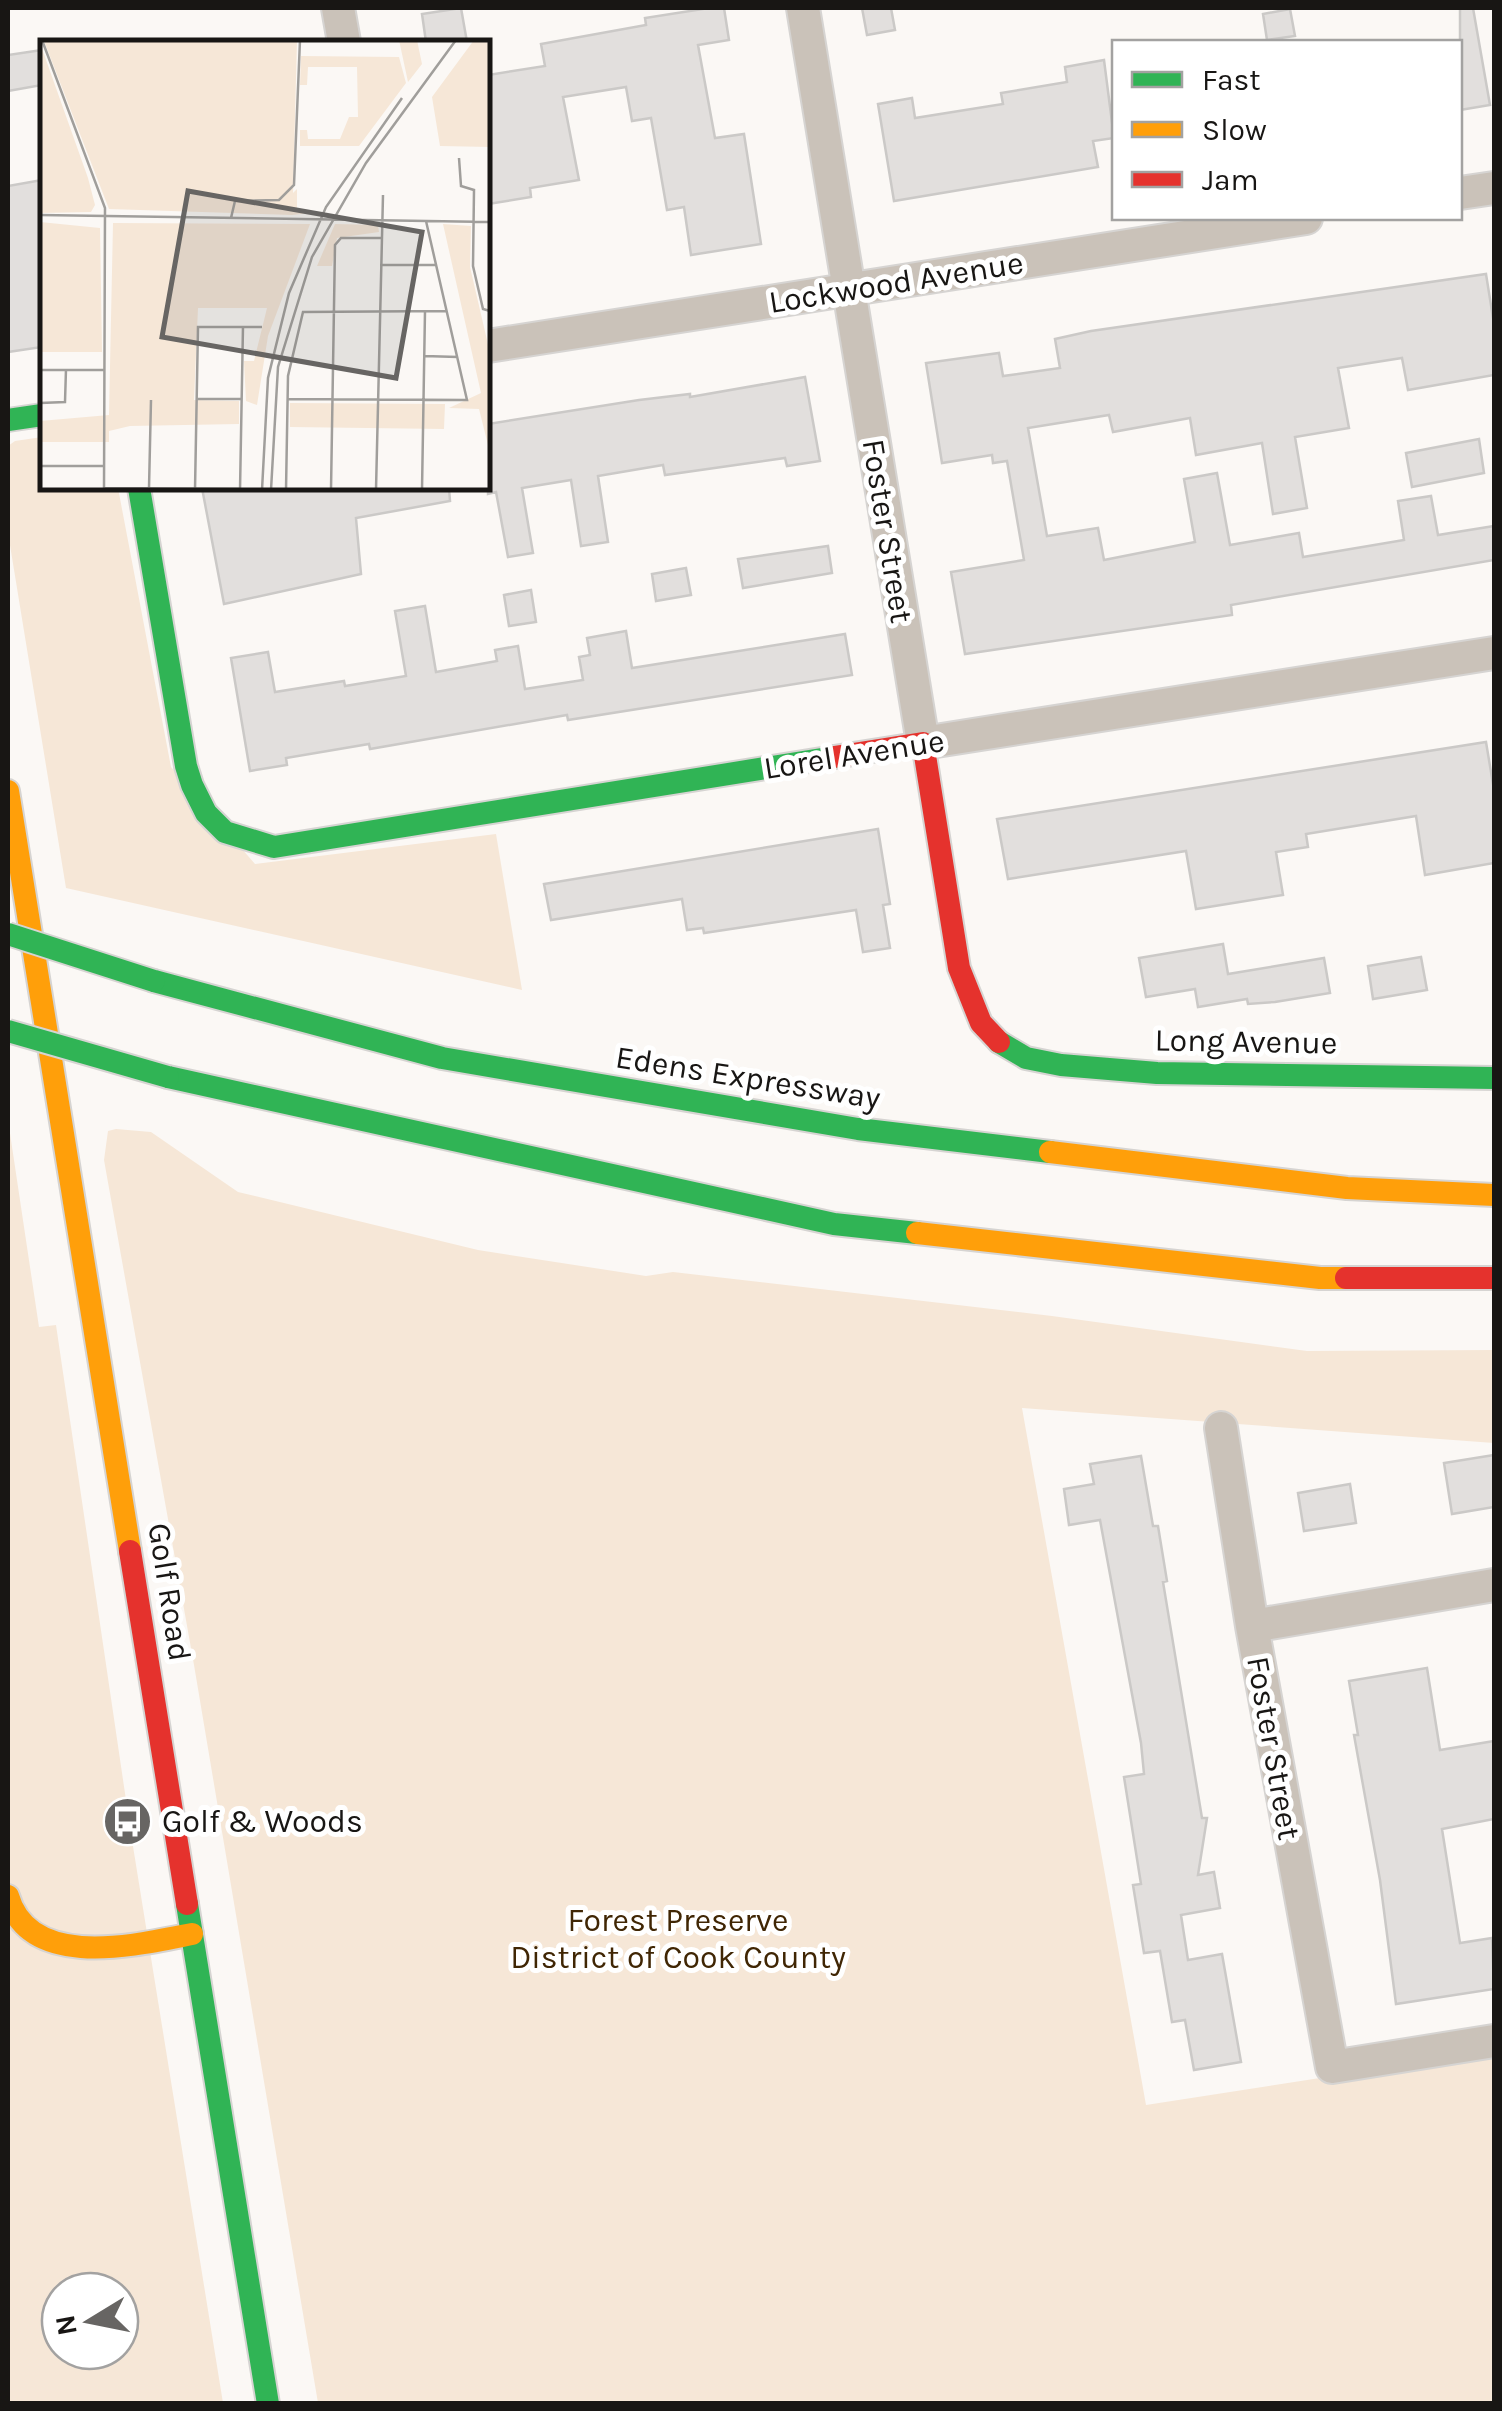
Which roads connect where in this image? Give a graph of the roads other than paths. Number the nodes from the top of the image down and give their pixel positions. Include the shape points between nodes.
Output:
1 (338, 8) edge
2 (803, 8) edge
3 (344, 40) edge
4 (1494, 188) edge
5 (1462, 193) edge
6 (1293, 220) edge
7 (848, 289) junction
8 (490, 346) edge
9 (40, 414) edge
10 (8, 420) edge
11 (140, 490) edge
12 (1494, 653) edge
13 (923, 743) junction
14 (8, 791) edge
15 (8, 934) edge
16 (8, 1031) edge
17 (1000, 1044) joint
18 (1494, 1078) edge
19 (1494, 1195) edge
20 (1494, 1278) edge
21 (1222, 1428) dead end
22 (1494, 1585) edge
23 (1252, 1626) junction
24 (8, 1896) edge
25 (192, 1934) junction
26 (1494, 2041) edge
27 (268, 2404) edge

1 - 3 street
2 - 7 street, Foster Street
4 - 5 street
6 - 7 street, Lockwood Avenue
7 - 8 street, Lockwood Avenue
7 - 13 street, Foster Street
9 - 10 main road
11 - 13 main road, Lorel Avenue via 186,766 196,800 216,828 242,842 274,848
12 - 13 street, Lorel Avenue
13 - 17 main road, Foster Street via 959,968 981,1023
14 - 25 main road, Golf Road
15 - 19 main road, Edens Expressway, bridge via 442,1058 858,1130 1346,1188
16 - 20 main road, bridge via 168,1077 834,1224 1320,1278
17 - 18 main road, Long Avenue via 1061,1065 1157,1073
21 - 23 street, Foster Street
22 - 23 street
23 - 26 street, Foster Street via 1332,2067
24 - 25 main road via 16,1919 44,1939 89,1948
25 - 27 main road, Golf Road

